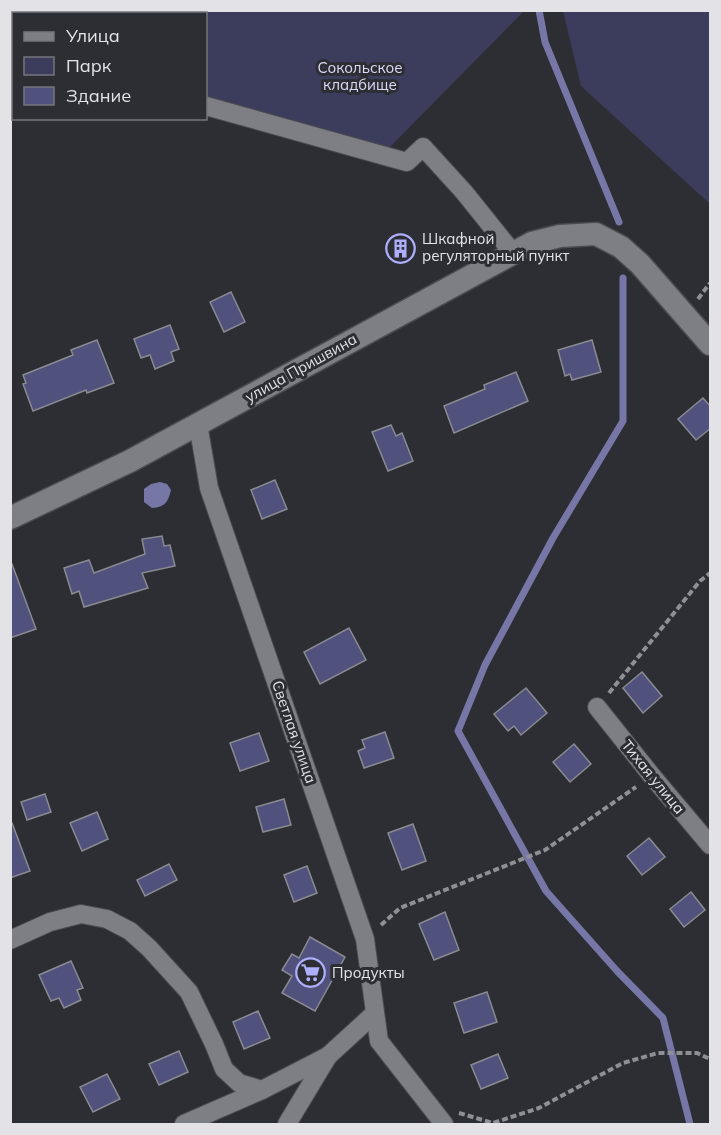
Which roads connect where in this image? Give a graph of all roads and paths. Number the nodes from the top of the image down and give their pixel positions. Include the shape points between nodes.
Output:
1 (207, 106) edge
2 (513, 253) junction
3 (711, 344) edge
4 (198, 424) junction
5 (10, 518) edge
6 (711, 573) edge
7 (597, 707) joint
8 (652, 776) junction
9 (711, 845) edge
10 (365, 939) junction
11 (10, 940) edge
12 (375, 1013) junction
13 (328, 1056) junction
14 (711, 1059) edge
15 (262, 1090) junction
16 (428, 1103) junction
17 (184, 1125) edge
18 (287, 1125) edge
19 (444, 1125) edge

1 - 2 street via 407,162 423,147
2 - 3 street, улица Пришвина via 560,236 596,234 621,247 640,264
2 - 4 street, улица Пришвина
4 - 5 street, улица Пришвина
4 - 10 street, Светлая улица via 209,488
6 - 7 path via 700,581
7 - 8 street, Тихая улица
8 - 9 street, Тихая улица
8 - 10 path via 545,850 400,908
10 - 12 street, Светлая улица
11 - 15 street via 50,922 81,914 107,919 130,931 189,992 224,1069 239,1083
12 - 13 street
12 - 16 street, Светлая улица via 379,1041
13 - 15 street
13 - 18 street
14 - 16 path via 697,1053 658,1053 623,1063 539,1108 493,1123
15 - 17 street
16 - 19 street

